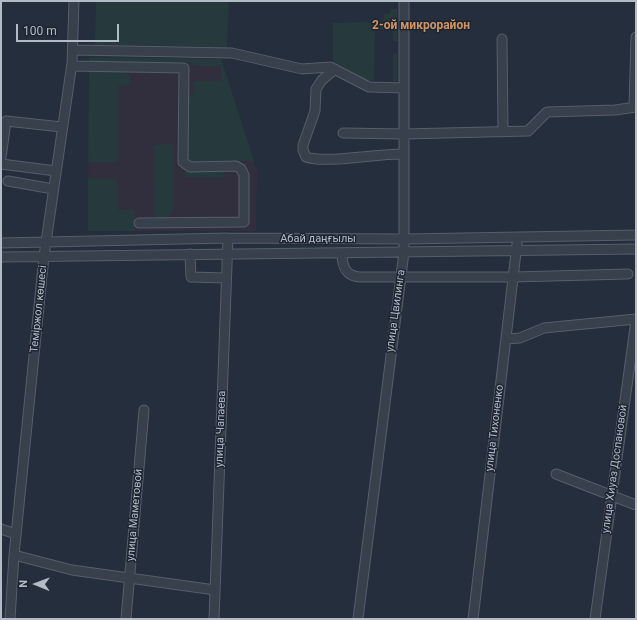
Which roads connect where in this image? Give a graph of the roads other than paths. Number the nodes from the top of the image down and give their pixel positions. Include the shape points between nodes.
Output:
1 (74, 1) edge
2 (404, 1) edge
3 (636, 37) edge
4 (502, 39) dead end
5 (73, 50) junction
6 (72, 66) junction
7 (335, 69) junction
8 (404, 88) junction
9 (635, 107) edge
10 (62, 128) junction
11 (503, 132) junction
12 (343, 133) dead end
13 (404, 134) junction
14 (404, 154) junction
15 (1, 158) edge
16 (1, 164) edge
17 (56, 171) junction
18 (8, 181) dead end
19 (53, 189) junction
20 (244, 222) junction
21 (139, 223) dead end
22 (636, 235) edge
23 (517, 237) junction
24 (228, 238) junction
25 (244, 238) junction
26 (404, 239) junction
27 (46, 242) junction
28 (1, 243) edge
29 (636, 249) edge
30 (516, 251) junction
31 (404, 252) junction
32 (342, 253) junction
33 (190, 254) junction
34 (228, 254) junction
35 (44, 256) junction
36 (1, 257) edge
37 (628, 274) dead end
38 (400, 277) junction
39 (513, 277) junction
40 (226, 278) junction
41 (636, 319) edge
42 (506, 339) junction
43 (144, 410) dead end
44 (556, 474) dead end
45 (612, 495) junction
46 (636, 505) edge
47 (1, 529) edge
48 (16, 534) junction
49 (14, 555) junction
50 (128, 579) junction
51 (215, 590) junction
52 (10, 619) edge
53 (126, 619) edge
54 (214, 619) edge
55 (358, 619) edge
56 (473, 619) edge
57 (595, 619) edge

1 - 5 street, Теміржол көшесі
2 - 8 street, улица Цвилинга
3 - 9 street
4 - 11 street
5 - 6 street, Теміржол көшесі
5 - 7 street via 232,53 302,69
6 - 10 street, Теміржол көшесі
6 - 20 street via 184,68 183,162 190,167 236,166 241,169 244,175
7 - 8 street via 363,86
7 - 14 street via 316,88 315,111 303,150 306,157 329,159
8 - 13 street, улица Цвилинга
9 - 11 street via 547,112 528,131
10 - 15 street via 6,121
10 - 17 street, Теміржол көшесі
11 - 13 street
12 - 13 street
13 - 14 street, улица Цвилинга
14 - 26 street, улица Цвилинга
16 - 17 street
17 - 19 street, Теміржол көшесі
18 - 19 street
19 - 27 street, Теміржол көшесі
20 - 21 street
20 - 25 street
22 - 23 street, Абай даңғылы
23 - 26 street, Абай даңғылы
23 - 30 street, улица Тихоненко
24 - 25 street, Абай даңғылы
24 - 27 street, Абай даңғылы
24 - 34 street, улица Чапаева
25 - 26 street, Абай даңғылы
26 - 31 street, улица Цвилинга
27 - 28 street, Абай даңғылы
27 - 35 street, Теміржол көшесі
29 - 30 street, Абай даңғылы
30 - 31 street, Абай даңғылы
30 - 39 street, улица Тихоненко
31 - 32 street, Абай даңғылы
31 - 38 street, улица Цвилинга
32 - 34 street, Абай даңғылы
32 - 38 street via 342,265 353,276
33 - 34 street, Абай даңғылы
33 - 35 street, Абай даңғылы
33 - 40 street via 191,277
34 - 40 street, улица Чапаева
35 - 36 street, Абай даңғылы
35 - 48 street, Теміржол көшесі
37 - 39 street
38 - 39 street
38 - 55 street, улица Цвилинга
39 - 42 street, улица Тихоненко
40 - 51 street, улица Чапаева
41 - 42 street via 544,328 520,338
41 - 45 street, улица Хиуаз Доспановой
42 - 56 street, улица Тихоненко
43 - 50 street, улица Маметовой
44 - 45 street
45 - 46 street
45 - 57 street, улица Хиуаз Доспановой
47 - 48 street
48 - 49 street, Теміржол көшесі
49 - 50 street via 72,570
49 - 52 street, Теміржол көшесі
50 - 51 street
50 - 53 street, улица Маметовой
51 - 54 street, улица Чапаева

